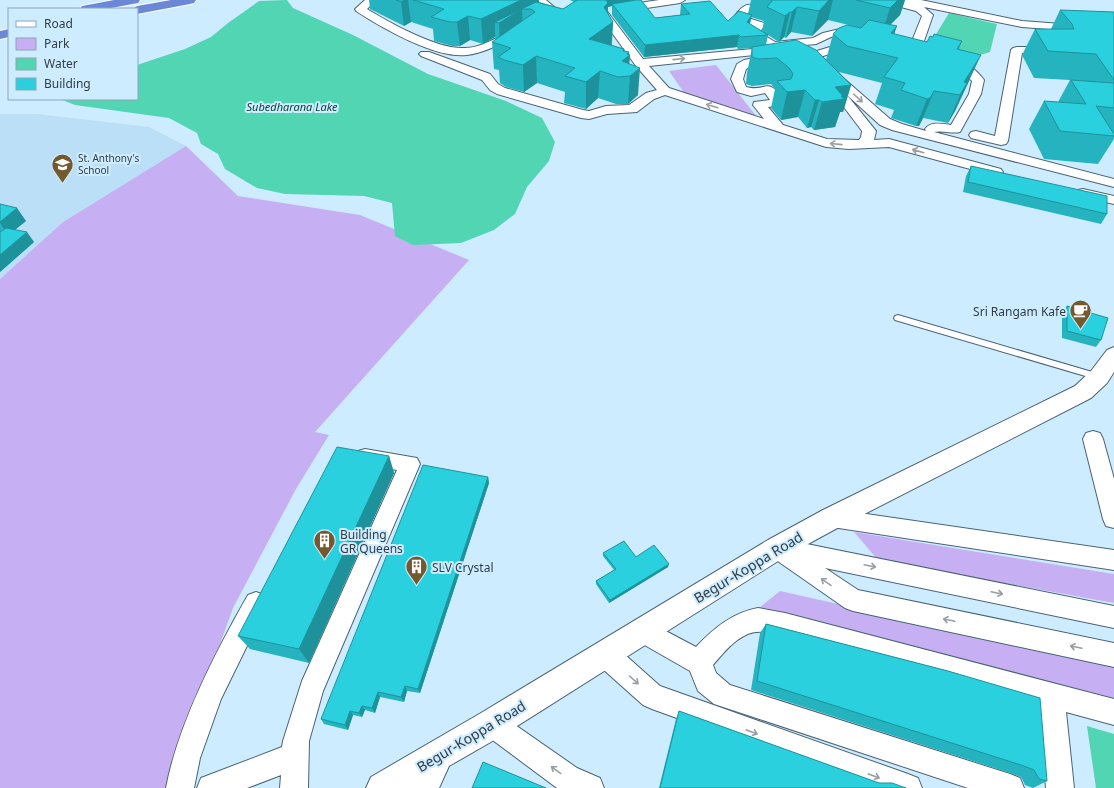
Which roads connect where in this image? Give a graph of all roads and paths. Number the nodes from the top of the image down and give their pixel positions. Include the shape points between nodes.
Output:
1 (134, 0) edge
2 (190, 0) edge
3 (371, 0) edge
4 (539, 0) edge
5 (680, 0) edge
6 (768, 0) edge
7 (886, 0) edge
8 (906, 0) edge
9 (91, 8) edge
10 (138, 10) edge
11 (555, 18) edge
12 (598, 26) edge
13 (1114, 31) edge
14 (1114, 35) edge
15 (769, 43) junction
16 (904, 44) edge
17 (513, 46) edge
18 (410, 48) dead end
19 (780, 49) junction
20 (444, 50) junction
21 (618, 53) edge
22 (811, 56) junction
23 (940, 58) edge
24 (640, 63) junction
25 (800, 66) edge
26 (479, 74) junction
27 (632, 74) edge
28 (650, 74) junction
29 (818, 76) edge
30 (665, 91) junction
31 (778, 127) junction
32 (897, 127) junction
33 (956, 129) junction
34 (922, 133) junction
35 (1001, 142) junction
36 (889, 143) junction
37 (862, 145) junction
38 (976, 148) junction
39 (971, 166) junction
40 (1114, 172) edge
41 (1009, 175) edge
42 (1114, 183) edge
43 (1069, 189) edge
44 (1114, 200) edge
45 (898, 318) dead end
46 (1114, 354) edge
47 (1099, 377) junction
48 (1093, 439) dead end
49 (346, 454) edge
50 (832, 518) junction
51 (1114, 519) edge
52 (777, 548) junction
53 (1114, 560) edge
54 (266, 584) edge
55 (1114, 617) edge
56 (643, 630) junction
57 (605, 654) junction
58 (1114, 655) edge
59 (699, 662) junction
60 (1051, 696) junction
61 (1114, 712) edge
62 (492, 724) junction
63 (295, 756) junction
64 (438, 756) junction
65 (180, 788) edge
66 (211, 788) edge
67 (294, 788) edge
68 (382, 788) edge
69 (422, 788) edge
70 (590, 788) edge
71 (908, 788) edge
72 (1010, 788) edge
73 (1060, 788) edge

1 - 9 highway
2 - 10 highway
3 - 20 street via 360,9
4 - 11 street
5 - 24 street via 599,12
6 - 15 street via 779,4 772,12 748,7 740,17 760,25 752,33
7 - 16 street via 920,9 928,15 921,49
8 - 13 street via 1022,24
12 - 21 street via 612,33 619,48
14 - 35 street via 1038,29 1051,51 1020,49 1015,53
15 - 19 street
15 - 22 street via 805,43 844,31 867,38
17 - 20 street via 526,33 477,50
18 - 26 street
19 - 22 street
24 -> 19 street
20 - 26 street via 487,67
22 -> 32 street via 885,122
23 - 33 street via 961,66 978,80 975,94
24 - 28 street
25 - 31 street via 780,57 748,62 741,67 737,79 741,89 752,92 768,89 779,102 759,105
26 - 30 street via 501,91 589,115 606,110 632,109 650,96
27 - 28 street
28 - 30 street
29 - 37 street via 841,95 869,131 868,138
31 -> 30 street
37 -> 31 street via 826,143
32 - 34 street
32 - 36 street
33 - 34 street via 938,127
33 - 35 street
34 - 38 street
35 - 40 street via 1005,147 1046,163 1077,170
36 - 37 street
39 -> 36 street
38 - 39 street
38 - 42 street
39 - 41 street
43 - 44 street
45 - 47 lane
46 - 47 main road, Begur-Koppa Road
47 - 50 main road, Begur-Koppa Road via 1083,392
48 - 51 street
49 - 63 street via 410,464 311,690 296,741
50 - 52 main road, Begur-Koppa Road
50 - 53 street
52 -> 55 street
52 - 56 main road, Begur-Koppa Road
58 -> 52 street via 852,600
54 - 65 street via 226,660 206,705 183,768
56 - 57 main road, Begur-Koppa Road
56 - 59 street
57 - 62 main road, Begur-Koppa Road
57 -> 71 street via 652,696
59 - 60 street via 736,626 758,620
59 - 72 street via 707,682 723,695
60 - 61 street
60 - 73 street
62 - 64 main road, Begur-Koppa Road
70 -> 62 street via 567,778
63 - 66 street
63 - 67 street
64 - 68 main road, Begur-Koppa Road
64 - 69 main road

